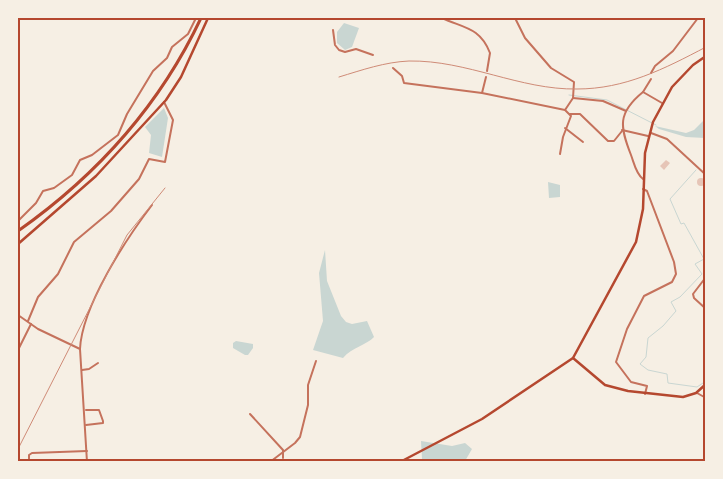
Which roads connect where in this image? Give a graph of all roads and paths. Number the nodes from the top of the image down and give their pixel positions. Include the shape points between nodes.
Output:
1 (196, 18) edge
2 (201, 18) edge
3 (208, 18) edge
4 (442, 18) edge
5 (515, 18) edge
6 (698, 18) edge
7 (333, 30) dead end
8 (373, 55) dead end
9 (706, 56) edge
10 (393, 68) dead end
11 (487, 71) dead end
12 (652, 73) dead end
13 (486, 76) dead end
14 (149, 78) junction
15 (651, 79) dead end
16 (151, 81) dead end
17 (643, 92) junction
18 (482, 93) junction
19 (574, 98) junction
20 (165, 100) junction
21 (662, 103) junction
22 (564, 110) junction
23 (628, 110) junction
24 (570, 114) junction
25 (566, 128) junction
26 (622, 130) junction
27 (649, 134) junction
28 (583, 142) dead end
29 (560, 154) dead end
30 (706, 175) edge
31 (643, 179) junction
32 (643, 189) junction
33 (152, 206) dead end
34 (18, 221) edge
35 (18, 231) edge
36 (18, 244) edge
37 (706, 278) edge
38 (706, 309) edge
39 (18, 315) edge
40 (28, 321) junction
41 (31, 324) junction
42 (80, 349) junction
43 (18, 350) edge
44 (572, 358) junction
45 (316, 361) dead end
46 (98, 363) dead end
47 (81, 370) junction
48 (706, 384) edge
49 (696, 392) junction
50 (645, 394) junction
51 (706, 398) edge
52 (86, 410) dead end
53 (250, 414) dead end
54 (85, 425) junction
55 (283, 450) junction
56 (87, 451) junction
57 (283, 458) dead end
58 (29, 462) edge
59 (87, 462) edge
60 (270, 462) edge
61 (400, 462) edge

1 - 14 street via 188,34 172,48
2 - 35 highway via 172,72 127,133 73,188
3 - 20 main road via 181,77
4 - 11 street via 466,25 479,36 490,53
5 - 19 street via 525,38 551,68 574,82
6 - 12 street
7 - 8 street via 339,50 356,49
9 - 21 main road via 683,75
10 - 18 street via 402,76 404,83
13 - 18 street
14 - 16 street
14 - 34 street via 118,135 80,160 72,174 43,192
15 - 17 street
17 - 21 street
17 - 23 street
18 - 22 street
19 - 22 street
19 - 23 street via 603,100
20 - 36 main road via 96,176
20 - 40 street via 174,120 164,162 149,159 139,179 115,206 89,232 77,239 58,274 42,291
21 - 27 main road
22 - 24 street
23 - 26 street
24 - 25 street
24 - 26 street via 580,114 607,141 614,141
25 - 28 street
25 - 29 street
26 - 27 street
26 - 31 street
27 - 30 street via 667,139
27 - 31 main road
31 - 32 main road
32 - 44 main road via 636,242
32 - 50 street via 647,191 676,270 672,282 644,296 627,329 616,362 629,380 647,386
33 - 42 street via 123,247 89,311
37 - 38 street via 693,294
39 - 40 street
40 - 41 street
41 - 42 street
41 - 43 street
42 - 47 street
44 - 50 main road via 605,385
44 - 61 main road via 499,408
45 - 55 street via 308,385 308,405 300,437
46 - 47 street via 89,370
47 - 54 street
48 - 49 main road
49 - 50 main road via 675,398
49 - 51 street
52 - 54 street via 99,410 104,423
53 - 55 street
54 - 56 street
55 - 57 street
55 - 60 street
56 - 58 street via 32,453
56 - 59 street

